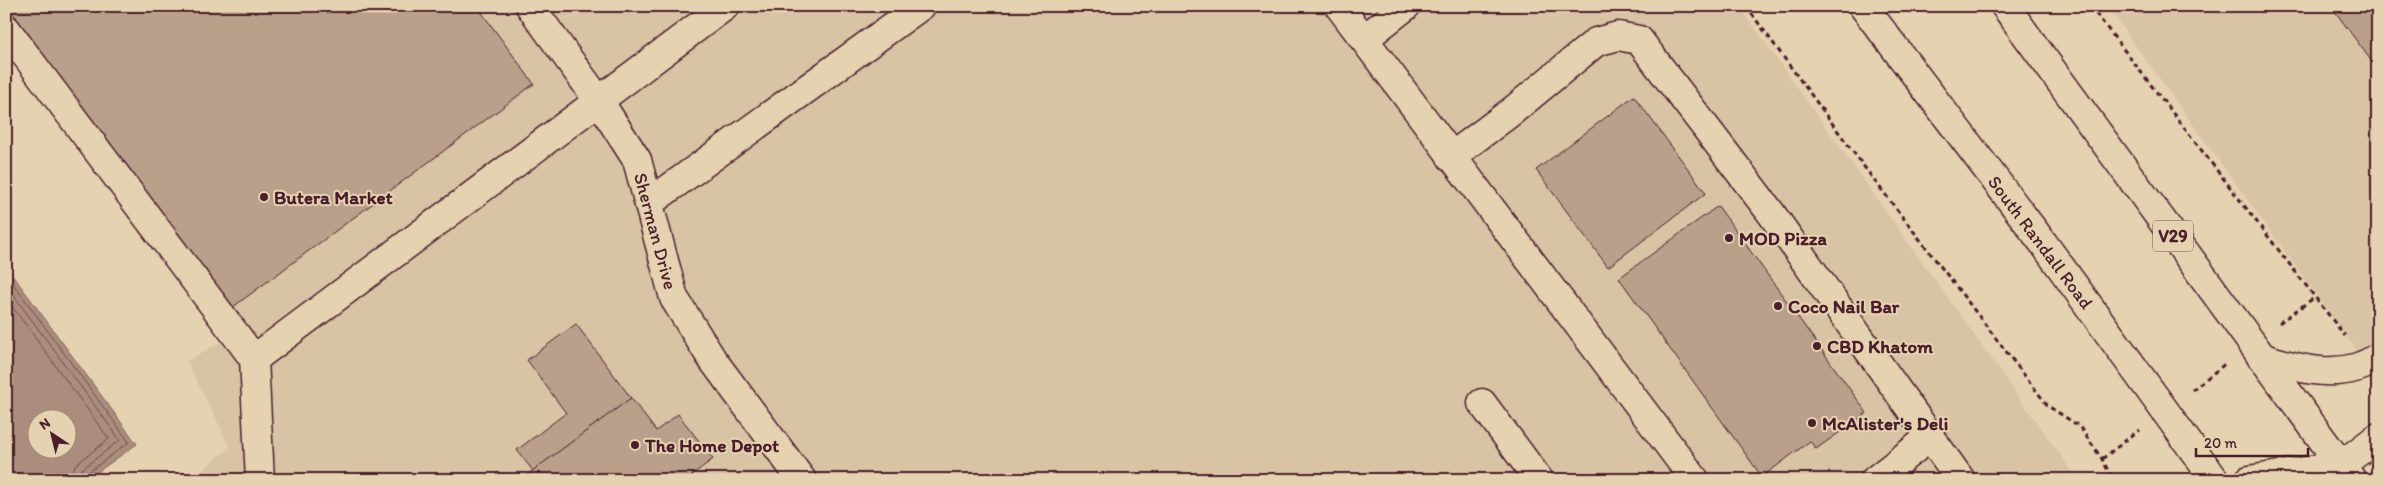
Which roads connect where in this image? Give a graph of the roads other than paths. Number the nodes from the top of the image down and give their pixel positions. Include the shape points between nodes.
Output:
1 (530, 6) edge
2 (725, 6) edge
3 (921, 6) edge
4 (1339, 6) edge
5 (1406, 6) edge
6 (1863, 6) edge
7 (2005, 6) edge
8 (6, 29) edge
9 (1364, 39) junction
10 (598, 101) junction
11 (1452, 157) junction
12 (649, 203) junction
13 (2256, 350) junction
14 (2378, 357) edge
15 (254, 359) junction
16 (1482, 403) dead end
17 (1930, 437) junction
18 (2378, 437) edge
19 (2346, 472) edge
20 (260, 480) edge
21 (802, 480) edge
22 (1539, 480) edge
23 (1695, 480) edge
24 (1875, 480) edge
25 (1961, 480) edge
26 (2215, 480) edge
27 (2249, 480) edge

1 - 10 street, Sherman Drive
2 - 10 street
3 - 12 street
4 - 9 street
5 - 9 street
6 - 26 street, South Randall Road via 2044,244
7 - 13 street, V29
8 - 15 street
9 - 11 street
10 - 12 street, Sherman Drive via 637,160
10 - 15 street
11 - 17 street via 1596,42 1618,36 1639,40 1771,213
11 - 23 street
12 - 21 street, Sherman Drive via 674,298 712,359
13 - 14 street via 2291,367 2317,371 2350,370 2367,365
13 - 19 street, V29
15 - 20 street
16 - 22 street
17 - 24 street
17 - 25 street
18 - 19 street
19 - 27 street

